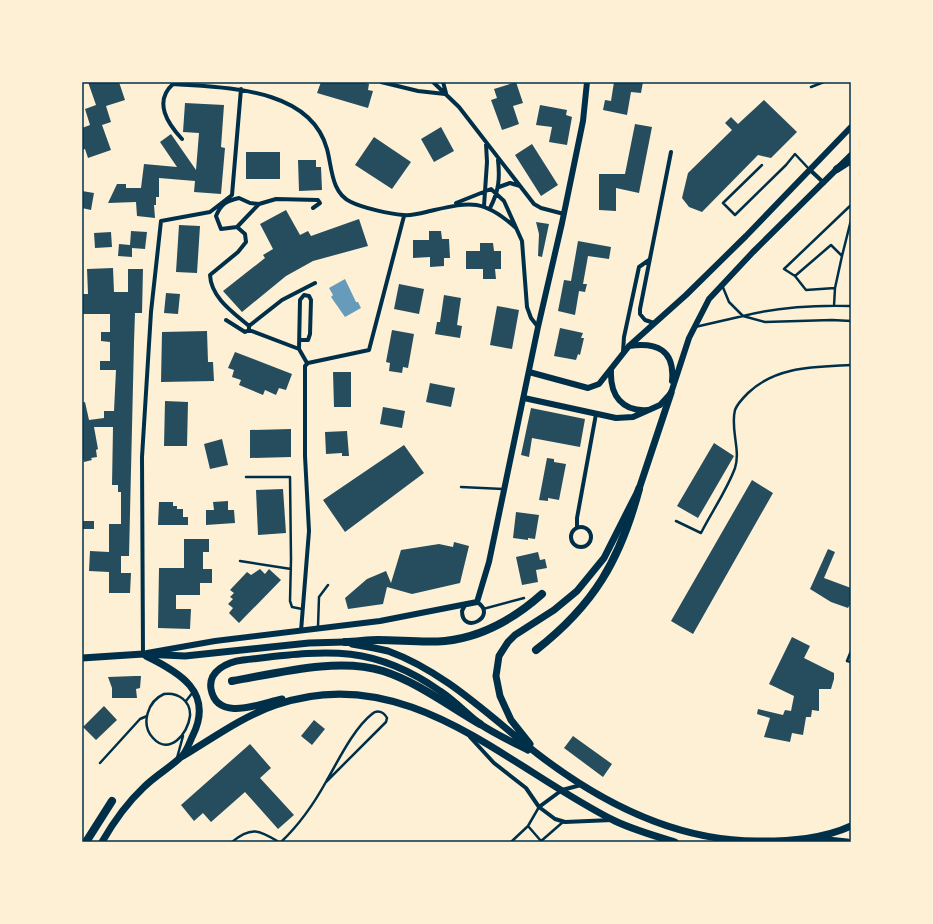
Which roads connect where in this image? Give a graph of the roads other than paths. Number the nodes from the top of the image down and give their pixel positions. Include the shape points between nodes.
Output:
1 (381, 82) edge
2 (433, 82) edge
3 (443, 82) edge
4 (587, 82) edge
5 (824, 82) edge
6 (811, 87) dead end
7 (241, 89) junction
8 (446, 94) junction
9 (851, 128) edge
10 (182, 139) dead end
11 (486, 143) junction
12 (671, 152) dead end
13 (851, 155) edge
14 (498, 160) junction
15 (851, 160) edge
16 (762, 165) dead end
17 (809, 169) junction
18 (837, 169) junction
19 (824, 183) junction
20 (520, 186) junction
21 (498, 188) junction
22 (485, 190) junction
23 (497, 193) junction
24 (259, 204) junction
25 (851, 205) edge
26 (450, 206) junction
27 (484, 206) junction
28 (313, 208) dead end
29 (490, 208) junction
30 (564, 214) junction
31 (404, 216) junction
32 (851, 220) edge
33 (237, 228) junction
34 (516, 228) junction
35 (842, 256) junction
36 (649, 260) junction
37 (795, 276) junction
38 (315, 283) dead end
39 (722, 284) junction
40 (835, 288) junction
41 (834, 306) junction
42 (851, 306) edge
43 (743, 316) junction
44 (226, 320) dead end
45 (851, 321) edge
46 (655, 323) junction
47 (538, 327) junction
48 (249, 328) junction
49 (693, 328) junction
50 (300, 340) junction
51 (629, 346) junction
52 (300, 349) junction
53 (623, 352) junction
54 (307, 363) junction
55 (851, 365) edge
56 (611, 370) junction
57 (529, 372) junction
58 (671, 393) junction
59 (524, 398) junction
60 (649, 410) junction
61 (596, 414) junction
62 (246, 477) dead end
63 (461, 487) dead end
64 (506, 489) junction
65 (639, 489) junction
66 (676, 521) dead end
67 (577, 528) junction
68 (240, 561) dead end
69 (291, 570) junction
70 (328, 585) dead end
71 (542, 594) dead end
72 (524, 598) dead end
73 (477, 602) junction
74 (467, 603) junction
75 (302, 609) junction
76 (483, 610) junction
77 (318, 629) junction
78 (301, 630) junction
79 (344, 642) junction
80 (536, 650) dead end
81 (851, 651) edge
82 (142, 654) junction
83 (82, 658) edge
84 (851, 662) edge
85 (232, 682) dead end
86 (194, 691) junction
87 (312, 697) junction
88 (186, 701) junction
89 (147, 716) junction
90 (480, 724) junction
91 (467, 733) junction
92 (183, 734) junction
93 (539, 755) junction
94 (183, 756) junction
95 (177, 760) junction
96 (100, 763) dead end
97 (326, 782) junction
98 (581, 784) junction
99 (562, 790) junction
100 (112, 801) dead end
101 (539, 807) junction
102 (614, 820) junction
103 (563, 822) junction
104 (528, 826) junction
105 (851, 826) edge
106 (809, 838) junction
107 (86, 842) edge
108 (102, 842) edge
109 (232, 842) edge
110 (280, 842) edge
111 (511, 842) edge
112 (540, 842) edge
113 (675, 842) edge
114 (847, 842) edge

1 - 8 street via 422,92
2 - 8 street
3 - 8 street
4 - 30 street via 584,117
5 - 6 lane
7 - 10 street via 173,84 165,96 164,113 170,126
7 - 31 street via 280,101 315,125 324,140 336,188 344,198 354,204
7 - 82 street via 232,195 210,212 161,221 151,312 142,457
8 - 11 street
9 - 17 street
11 - 14 street
11 - 22 street
12 - 36 street
13 - 18 street
14 - 20 street
14 - 21 street
15 - 18 highway
16 - 17 lane via 723,203 735,215 795,154
17 - 19 street
17 - 46 street via 746,236
18 - 19 street
19 - 39 street
20 - 21 street via 510,183
20 - 30 street via 536,206
21 - 23 street
22 - 23 street via 491,189
22 - 26 street
22 - 27 street
23 - 29 street
23 - 34 street
24 - 28 street via 276,199 318,200 320,203
24 - 33 street
24 - 33 street via 239,198 220,206 216,216 221,228
25 - 37 lane via 784,268
26 - 27 street
26 - 31 street
27 - 29 street
29 - 34 street
30 - 47 street
31 - 54 street via 369,350
32 - 35 lane
33 - 48 street via 245,234 246,242 210,275 210,279 219,299
34 - 47 street via 524,248 528,311
35 - 37 lane via 831,244
35 - 40 lane
36 - 46 street via 640,311 645,320
36 - 53 street via 639,267
37 - 40 lane via 806,290
38 - 48 street via 282,300
39 - 43 lane via 729,302
39 - 49 street via 704,306
40 - 41 lane
41 - 42 lane
41 - 43 lane via 765,310
43 - 45 lane via 765,322
43 - 49 lane
44 - 48 street via 244,332
46 - 51 street
47 - 57 street
48 - 52 street
49 - 58 street
50 - 50 street via 300,300 304,295 309,296 311,300 310,334 308,340
50 - 52 street
51 - 53 street
51 - 58 street via 656,346 668,356 673,368
52 - 54 street
53 - 56 street
54 - 75 street via 305,448 309,531
55 - 66 lane via 783,372 756,386 743,398 735,411 735,467 701,533
56 - 57 street via 599,384 591,388
56 - 60 street via 612,388 618,400 625,406
57 - 59 street
58 - 60 street via 660,405
58 - 65 main road
59 - 61 street
59 - 64 street
60 - 61 street via 622,418
61 - 67 street
62 - 69 lane via 290,477
63 - 64 lane
64 - 73 street
65 - 80 highway via 624,538 603,579 572,619
65 - 93 main road via 607,553 595,570 560,606 515,635 500,656 496,676 502,703 511,720
67 - 67 street via 571,535 572,541 576,546 587,546 591,541 591,534 584,527
68 - 69 lane
69 - 75 lane via 290,603 293,608
70 - 77 lane via 319,597
71 - 79 highway via 503,623 468,637 434,642
72 - 76 lane
73 - 74 street
73 - 76 street
74 - 76 street via 462,613 464,619 469,622 479,621
74 - 77 street via 395,618
75 - 78 street
77 - 78 street
78 - 82 street via 183,645
79 - 82 main road via 308,642 184,656
79 - 93 main road via 388,652 431,672
81 - 84 lane via 847,661
82 - 83 main road
82 - 86 main road via 177,672
85 - 90 highway via 334,666 367,668 396,676
86 - 88 lane
86 - 94 main road via 199,718
87 - 90 main road via 291,697 251,708 232,709 218,703 211,685 216,672 223,666 235,662 314,652 351,654 380,660 408,671 442,692
87 - 91 main road via 356,695 392,700 427,712
87 - 94 main road via 263,710
88 - 89 lane via 178,695 164,694 153,701
88 - 92 lane via 190,715
89 - 92 lane via 150,734 157,741 171,744
89 - 96 lane via 140,719
90 - 93 main road
91 - 99 main road
91 - 101 street via 491,760 526,788
92 - 95 lane
93 - 98 main road
94 - 95 main road
95 - 108 main road via 136,795 115,820
97 - 97 lane via 386,722 385,714 377,712 370,715 351,740
97 - 110 lane via 288,835
98 - 99 street
98 - 106 main road via 636,815 696,834 746,841
99 - 101 street
99 - 102 main road
100 - 107 highway
101 - 103 street via 552,818
101 - 104 lane
102 - 103 street
102 - 113 main road
103 - 112 lane
104 - 111 lane
104 - 112 lane
105 - 106 main road
106 - 114 main road
109 - 110 lane via 243,833 253,830

